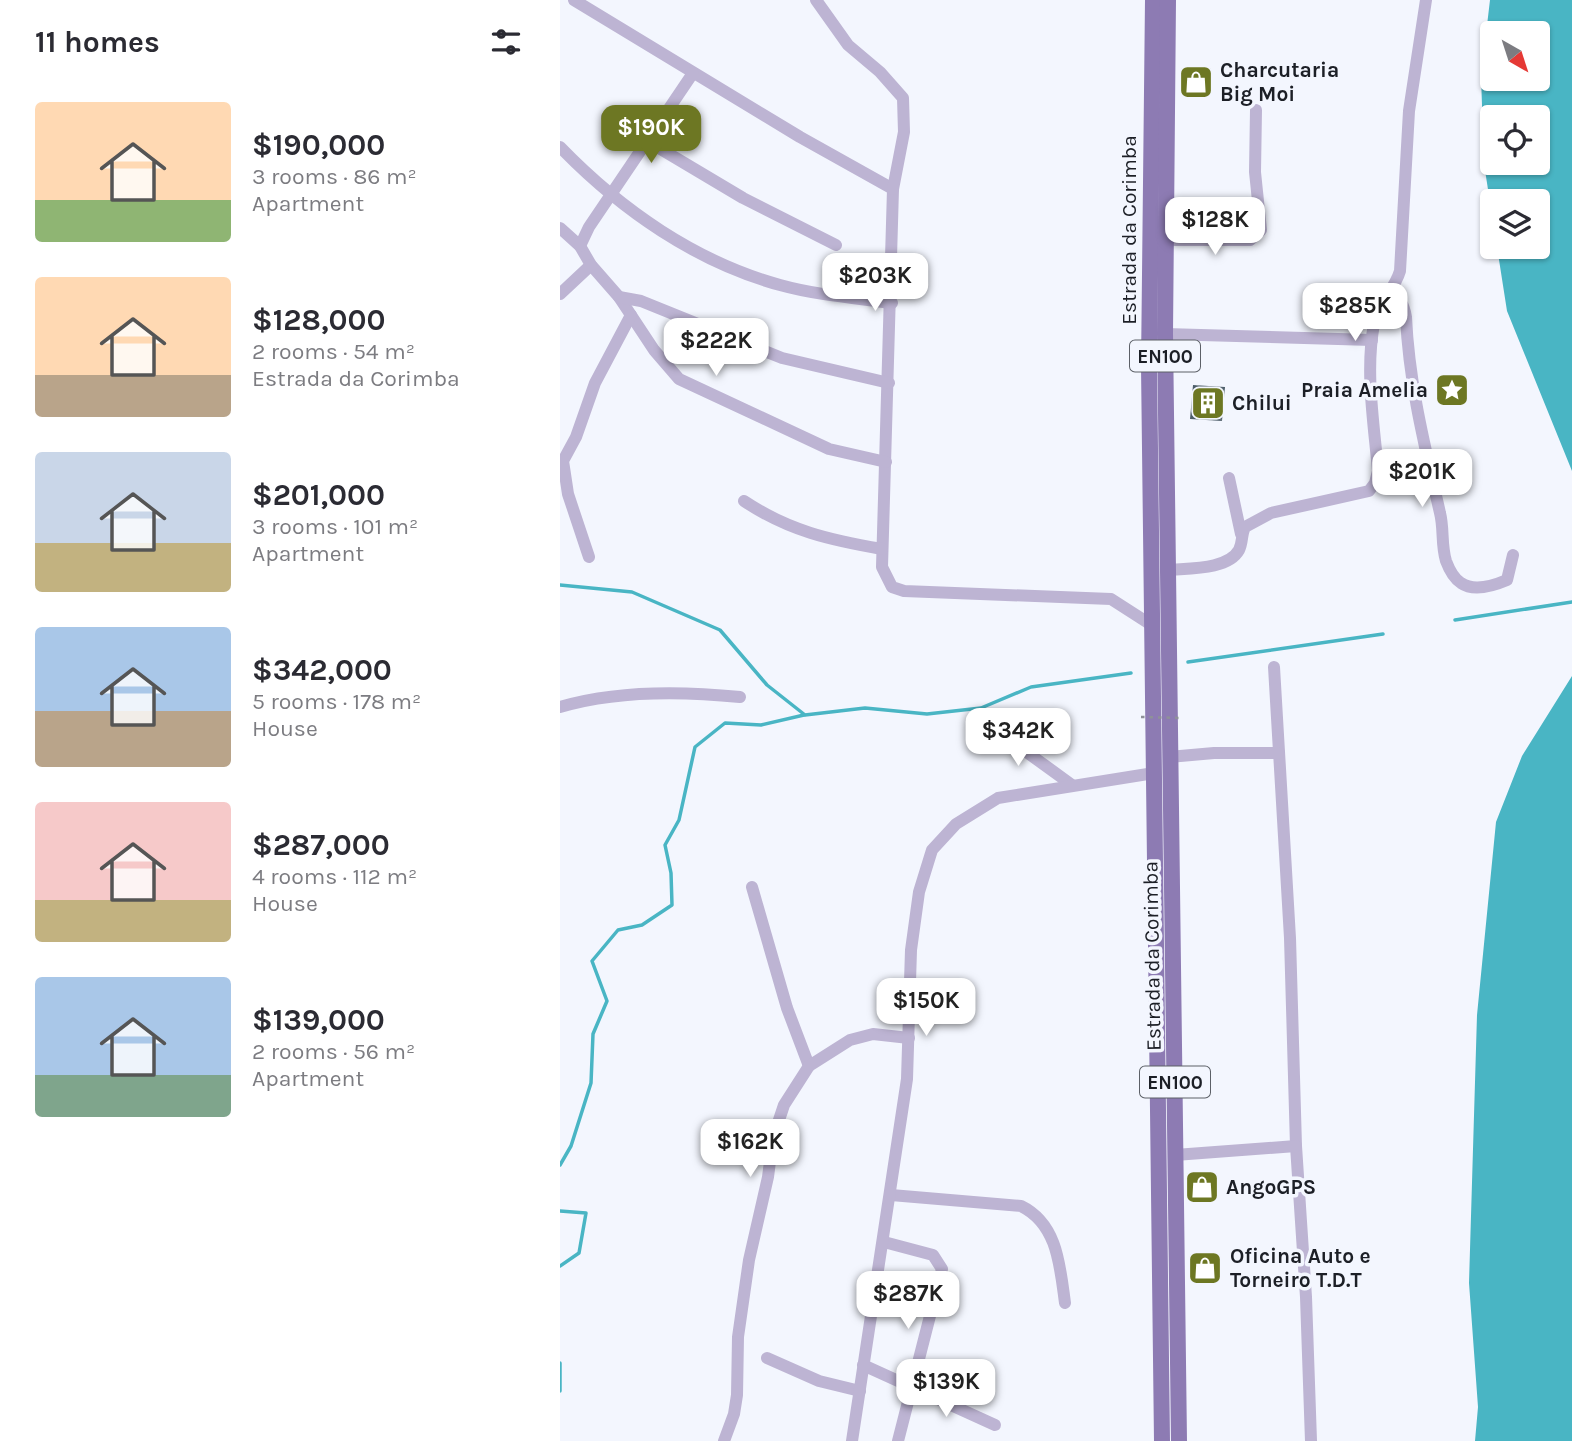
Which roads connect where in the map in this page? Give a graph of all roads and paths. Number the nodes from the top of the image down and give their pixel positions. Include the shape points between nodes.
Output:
1 (574, 0) edge
2 (816, 0) edge
3 (1153, 0) edge
4 (1168, 0) edge
5 (1426, 0) edge
6 (693, 73) junction
7 (1256, 110) dead end
8 (607, 117) dead end
9 (647, 141) junction
10 (560, 147) edge
11 (893, 189) junction
12 (612, 194) junction
13 (560, 228) edge
14 (1164, 240) junction
15 (580, 246) junction
16 (836, 246) dead end
17 (591, 265) junction
18 (560, 294) edge
19 (1389, 295) junction
20 (619, 296) junction
21 (892, 303) junction
22 (631, 316) junction
23 (1165, 334) junction
24 (1372, 340) junction
25 (889, 383) junction
26 (886, 463) junction
27 (1229, 478) dead end
28 (744, 501) dead end
29 (1241, 534) junction
30 (883, 549) junction
31 (1513, 555) dead end
32 (589, 557) dead end
33 (1168, 570) junction
34 (1153, 626) junction
35 (1274, 667) dead end
36 (740, 697) dead end
37 (560, 707) edge
38 (1147, 715) junction
39 (1175, 717) junction
40 (978, 724) dead end
41 (1279, 753) junction
42 (1169, 757) junction
43 (1154, 774) junction
44 (1072, 785) junction
45 (752, 887) dead end
46 (909, 1038) junction
47 (809, 1066) junction
48 (1296, 1146) junction
49 (1175, 1155) junction
50 (891, 1195) junction
51 (884, 1242) junction
52 (1065, 1303) dead end
53 (767, 1358) dead end
54 (863, 1364) junction
55 (911, 1384) junction
56 (859, 1391) junction
57 (995, 1425) dead end
58 (724, 1441) edge
59 (852, 1441) edge
60 (898, 1441) edge
61 (1162, 1441) edge
62 (1179, 1441) edge
63 (1311, 1441) edge

1 - 6 street
2 - 11 street via 848,46 903,98 904,132
3 - 34 main road, Estrada da Corimba / EN100 via 1149,244
4 - 14 main road, Estrada da Corimba / EN100
5 - 19 street via 1409,111 1400,271
6 - 9 street
6 - 11 street
7 - 14 street via 1255,172 1261,230 1250,240
8 - 9 street
9 - 12 street
9 - 16 street
10 - 12 street
11 - 21 street
12 - 15 street
12 - 21 street via 693,251 730,269 782,286
13 - 15 street
14 - 23 main road, Estrada da Corimba / EN100
15 - 17 street
17 - 18 street
17 - 20 street
19 - 24 street via 1378,310
19 - 31 street via 1404,306 1415,407 1450,571 1472,587 1496,585 1507,580
20 - 22 street
20 - 25 street via 782,358
21 - 25 street
22 - 26 street via 679,379 829,449
22 - 32 street via 595,383 563,461 568,494
23 - 24 street
23 - 33 main road, Estrada da Corimba / EN100
24 - 29 street via 1375,483 1368,491 1271,513
25 - 26 street
26 - 30 street
27 - 29 street
28 - 30 street via 782,524 836,542
29 - 33 street via 1239,550 1222,562
30 - 34 street via 885,577 892,587 904,591 1111,599
33 - 39 main road, Estrada da Corimba / EN100
34 - 38 main road, Estrada da Corimba / EN100
35 - 41 street
36 - 37 street via 628,695
38 - 39 path, bridge
38 - 43 main road, EN100
39 - 42 main road, Estrada da Corimba / EN100
40 - 44 street via 999,732
41 - 42 street
41 - 48 street
42 - 49 main road, Estrada da Corimba / EN100
43 - 44 street
43 - 61 main road, Estrada da Corimba / EN100
44 - 46 street via 998,798 956,824 932,850 919,892 911,950
45 - 47 street
46 - 47 street via 861,1035
46 - 50 street
47 - 58 street via 784,1105 772,1138 768,1177 748,1261 734,1414
48 - 49 street
48 - 63 street
49 - 62 main road, Estrada da Corimba / EN100
50 - 51 street
50 - 52 street via 1021,1206 1033,1212 1057,1250
51 - 54 street
51 - 55 street via 933,1255 942,1269
53 - 56 street via 819,1381
54 - 55 street
54 - 56 street
55 - 57 street
55 - 60 street
56 - 59 street

